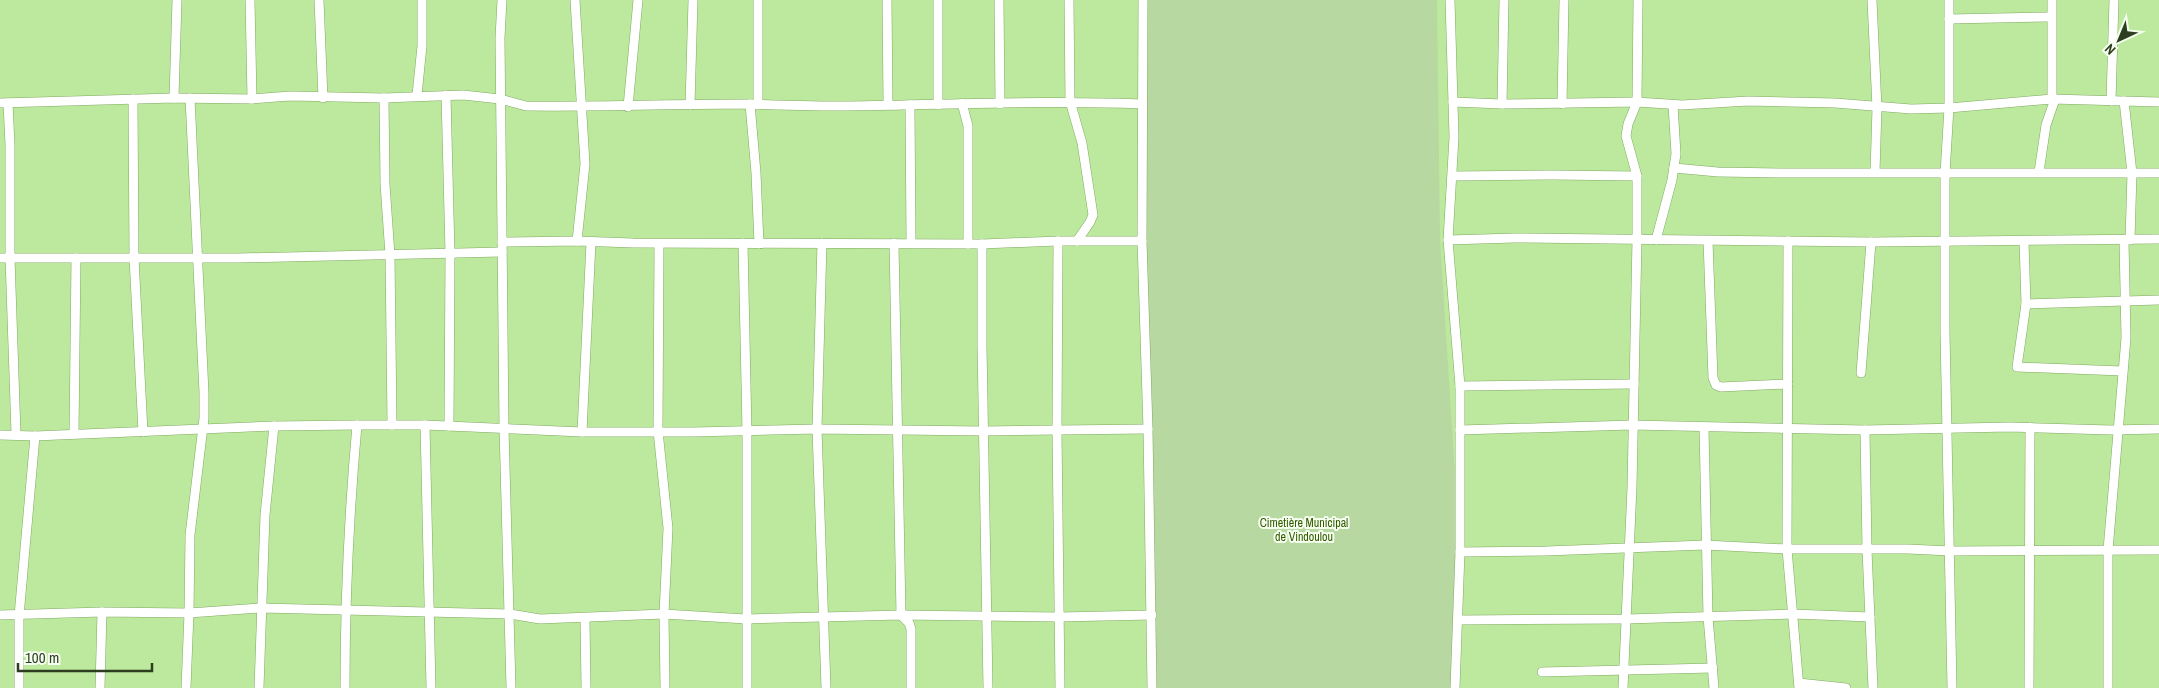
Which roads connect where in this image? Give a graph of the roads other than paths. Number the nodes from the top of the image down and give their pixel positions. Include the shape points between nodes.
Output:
1 (177, 0) edge
2 (250, 0) edge
3 (320, 0) edge
4 (422, 0) edge
5 (502, 0) edge
6 (575, 0) edge
7 (638, 0) edge
8 (693, 0) edge
9 (758, 0) edge
10 (887, 0) edge
11 (938, 0) edge
12 (999, 0) edge
13 (1069, 0) edge
14 (1142, 0) edge
15 (1450, 0) edge
16 (1504, 0) edge
17 (1564, 0) edge
18 (1638, 0) edge
19 (1872, 0) edge
20 (1949, 0) edge
21 (2052, 0) edge
22 (2114, 0) edge
23 (2051, 18) junction
24 (1949, 19) junction
25 (416, 95) junction
26 (446, 95) junction
27 (174, 98) junction
28 (190, 98) junction
29 (323, 98) junction
30 (384, 98) junction
31 (252, 99) junction
32 (500, 99) junction
33 (2053, 99) junction
34 (133, 100) junction
35 (1070, 101) junction
36 (2111, 101) junction
37 (2124, 101) junction
38 (1453, 102) junction
39 (1637, 102) junction
40 (2159, 102) edge
41 (4, 103) edge
42 (962, 103) junction
43 (888, 104) junction
44 (938, 104) junction
45 (1000, 104) junction
46 (1142, 104) junction
47 (1502, 104) junction
48 (1562, 104) junction
49 (1673, 104) junction
50 (690, 105) junction
51 (754, 105) junction
52 (910, 105) junction
53 (581, 107) junction
54 (628, 107) junction
55 (1877, 108) junction
56 (1948, 108) junction
57 (1674, 168) junction
58 (1875, 172) junction
59 (1945, 172) junction
60 (2039, 172) junction
61 (2132, 173) junction
62 (2159, 173) edge
63 (1453, 176) junction
64 (1637, 176) junction
65 (2159, 239) edge
66 (1448, 240) junction
67 (1637, 240) junction
68 (1656, 240) junction
69 (1945, 240) junction
70 (2127, 240) junction
71 (577, 241) junction
72 (1058, 241) junction
73 (1077, 241) junction
74 (1142, 241) junction
75 (1708, 241) junction
76 (1788, 241) junction
77 (2024, 241) junction
78 (502, 242) junction
79 (591, 242) junction
80 (1871, 242) junction
81 (744, 243) junction
82 (822, 243) junction
83 (910, 243) junction
84 (659, 244) junction
85 (759, 244) junction
86 (894, 244) junction
87 (968, 244) junction
88 (982, 244) junction
89 (502, 252) junction
90 (450, 253) junction
91 (390, 255) junction
92 (5, 258) edge
93 (76, 258) junction
94 (134, 258) junction
95 (197, 258) junction
96 (2159, 300) edge
97 (2126, 301) junction
98 (2026, 304) junction
99 (2122, 371) junction
100 (1861, 373) dead end
101 (1634, 384) junction
102 (1788, 384) junction
103 (1460, 386) junction
104 (357, 425) junction
105 (392, 425) junction
106 (425, 425) junction
107 (1632, 425) junction
108 (274, 426) junction
109 (449, 426) junction
110 (1704, 426) junction
111 (2030, 427) junction
112 (504, 428) junction
113 (897, 428) junction
114 (1788, 428) junction
115 (1947, 428) junction
116 (818, 429) junction
117 (1148, 429) junction
118 (2159, 429) edge
119 (201, 430) junction
120 (1057, 430) junction
121 (1460, 430) junction
122 (1865, 430) junction
123 (2118, 430) junction
124 (658, 431) junction
125 (747, 431) junction
126 (983, 431) junction
127 (143, 432) junction
128 (582, 432) junction
129 (74, 433) junction
130 (16, 434) junction
131 (0, 435) edge
132 (35, 436) junction
133 (1706, 545) junction
134 (1629, 547) junction
135 (1787, 549) junction
136 (1867, 550) junction
137 (2108, 550) junction
138 (2159, 550) edge
139 (1950, 551) junction
140 (2029, 551) junction
141 (1460, 552) junction
142 (261, 608) junction
143 (345, 609) junction
144 (428, 611) junction
145 (102, 612) junction
146 (189, 612) junction
147 (510, 614) junction
148 (664, 614) junction
149 (1152, 614) junction
150 (1792, 614) junction
151 (901, 615) junction
152 (0, 616) edge
153 (19, 616) junction
154 (986, 616) junction
155 (823, 617) junction
156 (1060, 617) junction
157 (1708, 617) junction
158 (1870, 617) junction
159 (585, 618) junction
160 (746, 619) junction
161 (1626, 619) junction
162 (1458, 620) junction
163 (1713, 668) junction
164 (1542, 672) dead end
165 (1623, 672) junction
166 (1799, 686) edge
167 (19, 688) edge
168 (100, 688) edge
169 (186, 688) edge
170 (259, 688) edge
171 (345, 688) edge
172 (431, 688) edge
173 (511, 688) edge
174 (586, 688) edge
175 (665, 688) edge
176 (747, 688) edge
177 (826, 688) edge
178 (910, 688) edge
179 (988, 688) edge
180 (1060, 688) edge
181 (1152, 688) edge
182 (1456, 688) edge
183 (1623, 688) edge
184 (1714, 688) edge
185 (1846, 688) edge
186 (1873, 688) edge
187 (1952, 688) edge
188 (2029, 688) edge
189 (2108, 688) edge

1 - 27 street
2 - 31 street
3 - 29 street
4 - 25 street via 422,46
5 - 32 street
6 - 53 street
7 - 54 street
8 - 50 street
9 - 51 street
10 - 43 street
11 - 44 street
12 - 45 street
13 - 35 street
14 - 46 street
15 - 38 street
16 - 47 street
17 - 48 street
18 - 39 street
19 - 55 street
20 - 24 street
21 - 23 street
22 - 36 street
23 - 24 street
23 - 33 street
24 - 56 street
25 - 26 street
25 - 30 street
26 - 32 street
26 - 90 street
27 - 28 street
27 - 34 street
28 - 31 street
28 - 95 street
29 - 30 street
29 - 31 street
30 - 91 street
32 - 53 street via 526,106
32 - 78 street
33 - 36 street
33 - 56 street
33 - 60 street
34 - 41 street
34 - 94 street
35 - 45 street
35 - 46 street
35 - 73 street via 1082,143 1092,215
36 - 37 street
37 - 40 street
37 - 61 street
38 - 47 street
38 - 63 street
39 - 48 street
39 - 49 street
39 - 64 street via 1626,136
41 - 92 street via 10,145
42 - 44 street
42 - 45 street
42 - 87 street via 968,126
43 - 51 street
43 - 52 street
44 - 52 street
46 - 74 street
47 - 48 street
49 - 55 street via 1748,100
49 - 57 street
50 - 51 street
50 - 54 street
51 - 85 street
52 - 83 street
53 - 54 street
53 - 71 street via 585,164
55 - 56 street
55 - 58 street
56 - 59 street
57 - 58 street via 1718,172
57 - 68 street
58 - 59 street
59 - 60 street
59 - 69 street
60 - 61 street
61 - 62 street
61 - 70 street
63 - 64 street
63 - 66 street
64 - 67 street
65 - 70 street
66 - 67 street
66 - 103 street
67 - 68 street
67 - 101 street
68 - 75 street
69 - 77 street
69 - 80 street
69 - 115 street
70 - 77 street
70 - 97 street
71 - 78 street
71 - 79 street
72 - 73 street
72 - 88 street
72 - 120 street
73 - 74 street
74 - 117 street
75 - 76 street
75 - 102 street via 1713,378 1716,385
76 - 80 street
76 - 102 street
77 - 98 street
78 - 89 street
79 - 84 street
79 - 128 street
80 - 100 street
81 - 84 street
81 - 85 street
81 - 125 street
82 - 85 street
82 - 86 street
82 - 116 street
83 - 86 street
83 - 87 street
84 - 124 street
86 - 113 street
87 - 88 street
88 - 126 street
89 - 90 street
89 - 112 street
90 - 91 street
90 - 109 street
91 - 95 street
91 - 105 street
92 - 93 street
92 - 130 street
93 - 94 street
93 - 129 street
94 - 95 street
94 - 127 street
95 - 119 street via 204,394
96 - 97 street
97 - 98 street
97 - 99 street
98 - 99 street via 2017,367
99 - 123 street
101 - 103 street
101 - 107 street
102 - 114 street
103 - 121 street
104 - 105 street
104 - 108 street
104 - 143 street via 348,521
105 - 106 street
106 - 109 street
106 - 144 street
107 - 110 street
107 - 121 street
107 - 134 street
108 - 119 street
108 - 142 street via 265,515
109 - 112 street
110 - 114 street
110 - 133 street
111 - 115 street
111 - 123 street
111 - 140 street
112 - 128 street
112 - 147 street
113 - 116 street
113 - 126 street
113 - 151 street
114 - 122 street
114 - 135 street
115 - 122 street
115 - 139 street
116 - 125 street
116 - 155 street
117 - 120 street
117 - 149 street
118 - 123 street
119 - 127 street
119 - 146 street via 190,535
120 - 126 street
120 - 156 street
121 - 141 street
122 - 136 street
123 - 137 street
124 - 125 street
124 - 128 street
124 - 148 street via 668,528
125 - 160 street
126 - 154 street
127 - 129 street
129 - 132 street
130 - 131 street
130 - 132 street
132 - 153 street
133 - 134 street
133 - 135 street
133 - 157 street
134 - 141 street
134 - 161 street
135 - 136 street
135 - 150 street
136 - 139 street
136 - 158 street
137 - 138 street
137 - 140 street
137 - 189 street
139 - 140 street
139 - 187 street
140 - 188 street
141 - 162 street
142 - 143 street
142 - 146 street
142 - 170 street
143 - 144 street
143 - 171 street
144 - 147 street
144 - 172 street
145 - 146 street
145 - 153 street
145 - 168 street
146 - 169 street
147 - 159 street via 540,619
147 - 173 street
148 - 159 street
148 - 160 street
148 - 175 street
149 - 156 street
149 - 181 street
150 - 157 street
150 - 158 street
150 - 166 street
151 - 154 street
151 - 155 street
151 - 178 street via 911,629
152 - 153 street
153 - 167 street
154 - 156 street
154 - 179 street
155 - 160 street
155 - 177 street
156 - 180 street
157 - 161 street
157 - 163 street
158 - 186 street
159 - 174 street
160 - 176 street
161 - 162 street
161 - 165 street
162 - 182 street
163 - 165 street
163 - 184 street
164 - 165 street
165 - 183 street
166 - 185 street

